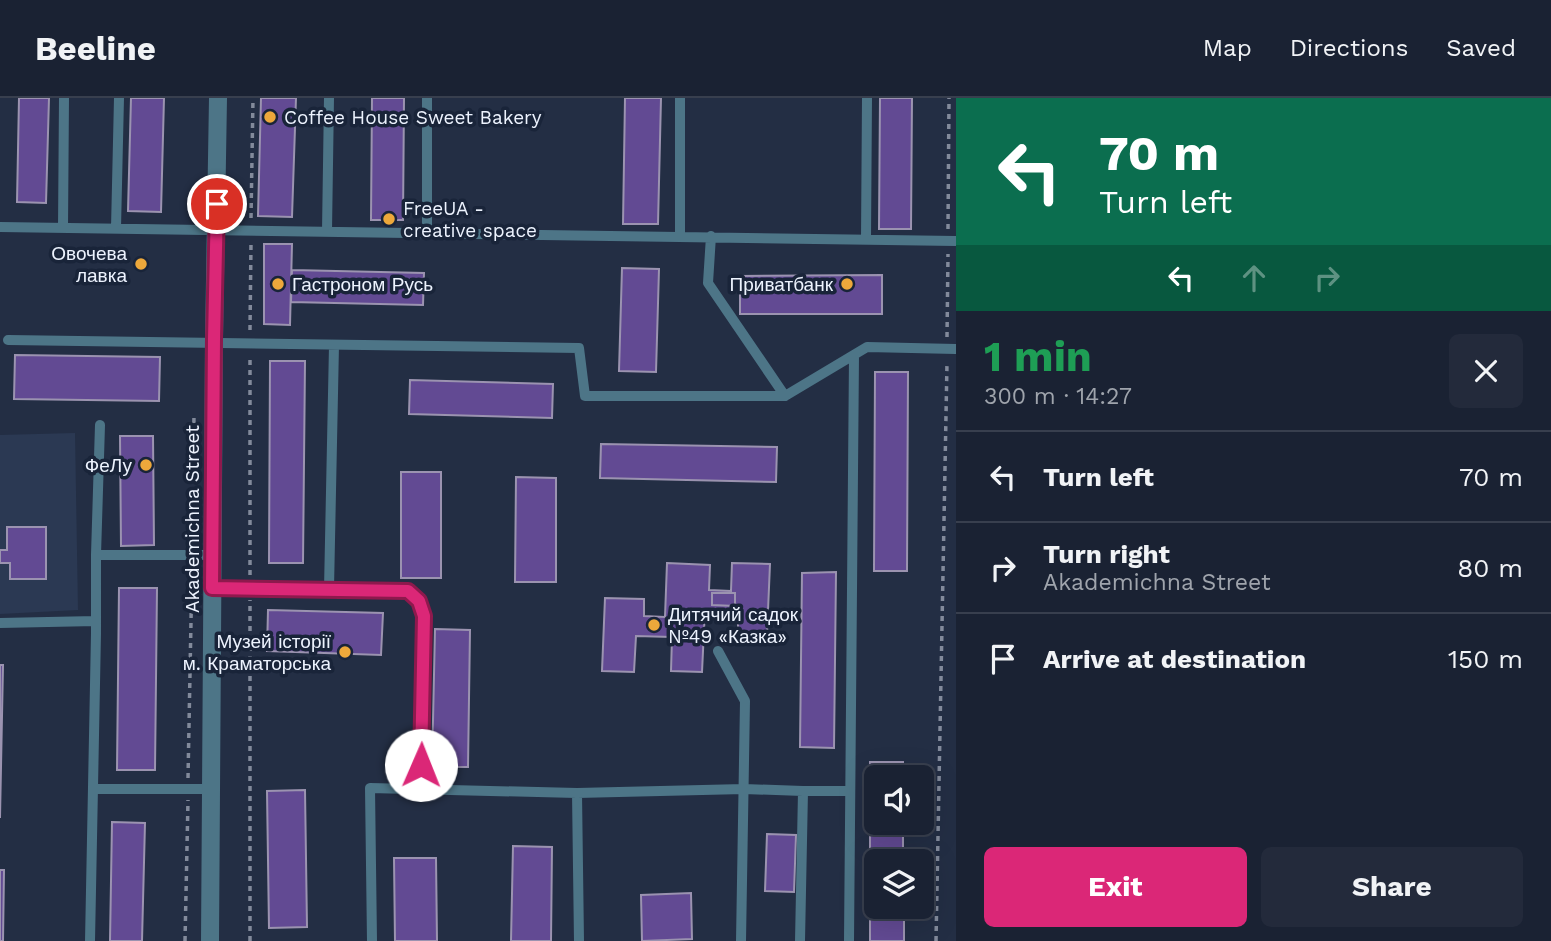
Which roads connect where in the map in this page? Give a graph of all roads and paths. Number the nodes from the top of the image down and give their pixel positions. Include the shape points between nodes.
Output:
1 (64, 98) edge
2 (119, 98) edge
3 (218, 98) edge
4 (253, 98) edge
5 (329, 98) edge
6 (427, 98) edge
7 (680, 98) edge
8 (867, 98) edge
9 (949, 98) edge
10 (0, 227) edge
11 (63, 228) junction
12 (116, 228) junction
13 (217, 230) junction
14 (251, 230) junction
15 (327, 231) junction
16 (427, 232) junction
17 (680, 236) junction
18 (711, 236) junction
19 (866, 239) junction
20 (952, 241) edge
21 (8, 340) dead end
22 (214, 342) junction
23 (250, 343) junction
24 (334, 345) junction
25 (952, 349) edge
26 (854, 355) junction
27 (785, 396) junction
28 (194, 408) dead end
29 (100, 425) dead end
30 (96, 555) junction
31 (192, 555) junction
32 (213, 555) junction
33 (212, 588) junction
34 (250, 588) junction
35 (329, 589) junction
36 (96, 621) junction
37 (0, 623) edge
38 (718, 651) dead end
39 (93, 789) junction
40 (188, 789) junction
41 (211, 789) junction
42 (420, 789) junction
43 (744, 789) junction
44 (803, 791) junction
45 (850, 791) junction
46 (577, 793) junction
47 (90, 941) edge
48 (185, 941) edge
49 (210, 941) edge
50 (250, 941) edge
51 (372, 941) edge
52 (579, 941) edge
53 (741, 941) edge
54 (800, 941) edge
55 (849, 941) edge
56 (936, 941) edge

1 - 11 lane
2 - 12 lane
3 - 13 street, Akademichna Street
4 - 14 path
5 - 15 lane
6 - 16 lane
7 - 17 lane
8 - 19 lane
9 - 20 path
10 - 11 lane
11 - 12 lane
12 - 13 lane
13 - 14 lane
13 - 22 street, Akademichna Street
14 - 15 lane
14 - 23 path
15 - 16 lane
16 - 17 lane
17 - 18 lane
18 - 19 lane
18 - 27 lane via 708,282
19 - 20 lane
20 - 25 path
21 - 22 lane
22 - 23 lane
22 - 32 street, Akademichna Street
23 - 24 lane
23 - 34 path
24 - 27 lane via 579,348 585,396
24 - 35 lane
25 - 26 lane via 867,347
25 - 56 path
26 - 27 lane
26 - 45 lane
28 - 31 path
29 - 30 lane
30 - 31 lane
30 - 36 lane
31 - 32 lane
31 - 40 path
32 - 33 street, Akademichna Street
33 - 34 lane
33 - 41 street, Akademichna Street
34 - 35 lane
34 - 50 path
35 - 42 lane via 408,591 419,601 424,616
36 - 37 lane
36 - 39 lane
38 - 43 lane via 745,701
39 - 40 lane
39 - 47 lane
40 - 41 lane
40 - 48 path
41 - 49 street, Akademichna Street
42 - 46 lane
42 - 51 lane via 370,788
43 - 44 lane
43 - 46 lane
43 - 53 lane
44 - 45 lane
44 - 54 lane
45 - 55 lane
46 - 52 lane

